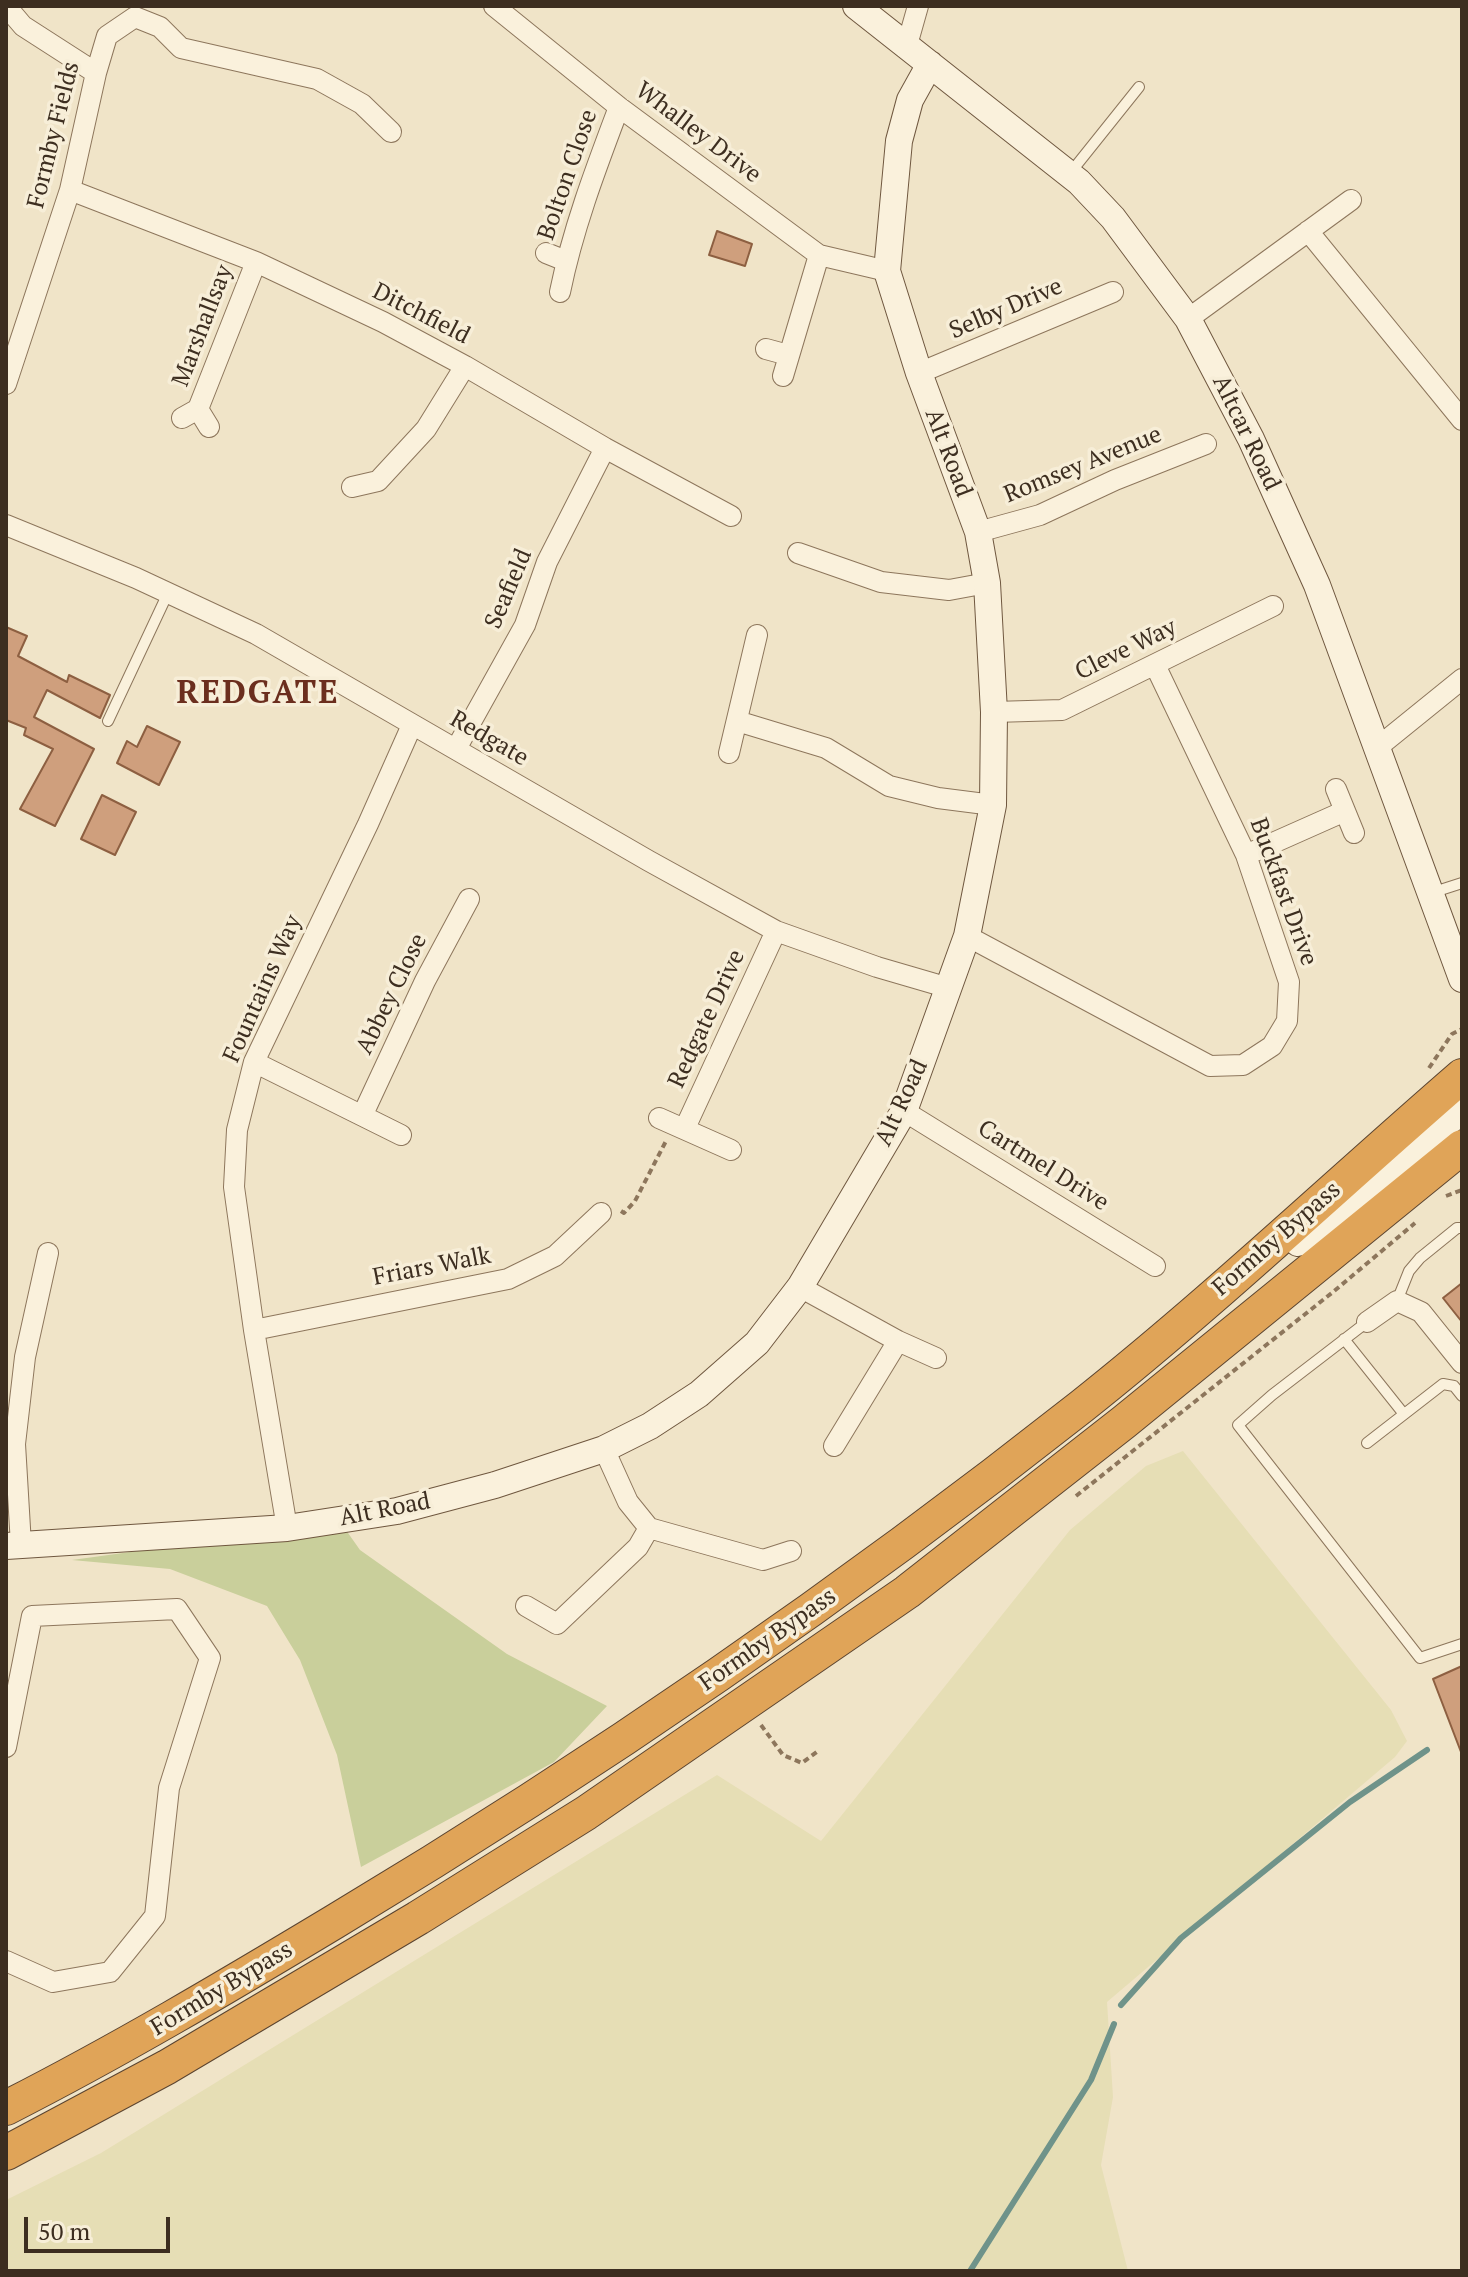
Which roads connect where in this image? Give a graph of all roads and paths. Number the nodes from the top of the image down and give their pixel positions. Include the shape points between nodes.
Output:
1 (6, 6) edge
2 (494, 6) edge
3 (856, 6) edge
4 (918, 6) edge
5 (907, 45) junction
6 (930, 64) junction
7 (96, 73) junction
8 (1139, 87) dead end
9 (362, 104) junction
10 (387, 105) dead end
11 (619, 107) junction
12 (391, 132) dead end
13 (1069, 174) junction
14 (70, 190) junction
15 (1351, 200) dead end
16 (1308, 231) junction
17 (546, 253) dead end
18 (819, 255) junction
19 (566, 261) junction
20 (256, 262) junction
21 (887, 271) junction
22 (560, 292) dead end
23 (1113, 292) dead end
24 (1188, 319) junction
25 (766, 349) dead end
26 (788, 355) junction
27 (465, 366) junction
28 (919, 373) junction
29 (783, 376) dead end
30 (6, 384) edge
31 (196, 418) dead end
32 (1462, 420) edge
33 (1206, 444) dead end
34 (605, 448) junction
35 (352, 487) dead end
36 (731, 517) dead end
37 (6, 525) edge
38 (978, 532) junction
39 (799, 554) dead end
40 (987, 583) junction
41 (168, 593) junction
42 (1273, 605) dead end
43 (757, 635) dead end
44 (1155, 665) junction
45 (1462, 679) edge
46 (994, 712) junction
47 (108, 721) dead end
48 (737, 721) junction
49 (412, 725) junction
50 (1378, 747) junction
51 (456, 749) junction
52 (729, 753) dead end
53 (1336, 789) dead end
54 (993, 805) junction
55 (1345, 811) junction
56 (1354, 833) dead end
57 (1246, 855) junction
58 (1462, 883) edge
59 (1431, 893) junction
60 (469, 899) dead end
61 (776, 931) junction
62 (967, 936) junction
63 (1462, 979) edge
64 (949, 988) junction
65 (1462, 1029) edge
66 (254, 1062) junction
67 (1423, 1076) dead end
68 (1462, 1076) edge
69 (904, 1111) junction
70 (1462, 1111) edge
71 (363, 1114) junction
72 (673, 1124) junction
73 (401, 1135) dead end
74 (1462, 1147) edge
75 (731, 1150) dead end
76 (1447, 1168) edge
77 (601, 1213) joint
78 (1462, 1228) edge
79 (48, 1253) dead end
80 (1155, 1266) dead end
81 (800, 1287) junction
82 (1397, 1301) junction
83 (1196, 1310) junction
84 (1367, 1322) joint
85 (254, 1330) junction
86 (1344, 1339) junction
87 (898, 1341) junction
88 (936, 1358) dead end
89 (1462, 1363) edge
90 (1462, 1396) edge
91 (1403, 1413) junction
92 (1367, 1443) dead end
93 (834, 1446) dead end
94 (604, 1449) junction
95 (287, 1528) junction
96 (649, 1528) junction
97 (13, 1546) edge
98 (791, 1551) dead end
99 (526, 1606) dead end
100 (1462, 1644) edge
101 (745, 1704) junction
102 (6, 1747) edge
103 (818, 1751) dead end
104 (6, 1961) edge
105 (6, 2108) edge
106 (6, 2153) edge

1 - 7 street via 23,26
2 - 11 street, Whalley Drive
3 - 5 street, Altcar Road
4 - 5 street
5 - 6 street, Altcar Road
6 - 13 street, Altcar Road
6 - 21 street, Alt Road via 910,100 899,141
7 - 9 street, Formby Fields via 107,36 135,17 160,27 181,48 317,79
7 - 14 street, Formby Fields
8 - 13 lane
9 - 10 street
9 - 12 street
11 - 18 street, Whalley Drive
11 - 19 street, Bolton Close
13 - 24 street, Altcar Road via 1113,218
14 - 20 street, Ditchfield
14 - 30 street, Formby Fields
15 - 16 street
16 - 24 street
16 - 32 street
17 - 19 street, Bolton Close
18 - 21 street, Whalley Drive
18 - 26 street
19 - 22 street, Bolton Close
20 - 27 street, Ditchfield
20 - 31 street, Marshallsay
21 - 28 street, Alt Road
23 - 28 street, Selby Drive
24 - 50 street, Altcar Road via 1251,439 1317,585
25 - 26 street
26 - 29 street
27 - 34 street, Ditchfield
27 - 35 street via 380,490
28 - 38 street, Alt Road
33 - 38 street, Romsey Avenue via 1040,515
34 - 36 street, Ditchfield
34 - 51 street, Seafield via 547,562 525,625
37 - 41 street, Redgate
38 - 40 street, Alt Road
39 - 40 street via 881,582 949,590
40 - 46 street, Alt Road
41 - 47 lane
41 - 49 street, Redgate via 256,634
42 - 44 street, Cleve Way
43 - 48 street
44 - 46 street, Cleve Way via 1062,710
44 - 57 street, Buckfast Drive
45 - 50 street
46 - 54 street, Alt Road
48 - 52 street
48 - 54 street via 826,748 889,786
49 - 51 street, Redgate
49 - 66 street, Fountains Way
50 - 59 street, Altcar Road
51 - 61 street, Redgate
53 - 55 street
54 - 62 street, Alt Road
55 - 56 street
55 - 57 street
57 - 62 street, Buckfast Drive via 1289,982 1287,1021 1272,1046 1243,1065 1210,1066
58 - 59 lane
59 - 63 street, Altcar Road
60 - 71 street, Abbey Close
61 - 64 street, Redgate
61 - 72 street, Redgate Drive
62 - 64 street, Alt Road
64 - 69 street, Alt Road
65 - 67 path via 1452,1034
66 - 71 street
66 - 85 street, Fountains Way via 237,1130 234,1187
68 - 83 highway, Formby Bypass
69 - 80 street, Cartmel Drive
69 - 81 street, Alt Road
70 - 83 street via 1265,1270
71 - 73 street
72 - 75 street, Redgate Drive
72 - 77 path via 635,1201 624,1213 608,1201
74 - 76 highway, Formby Bypass
76 - 101 highway, Formby Bypass via 920,1582
77 - 85 street, Friars Walk via 555,1256 508,1279
78 - 82 lane via 1420,1258
79 - 97 street via 25,1357 15,1444
81 - 87 street
81 - 94 street, Alt Road via 757,1343 699,1394
82 - 84 street
82 - 89 street via 1421,1312
83 - 105 highway, Formby Bypass via 973,1490 687,1697 438,1859 149,2033
84 - 86 lane
85 - 95 street, Fountains Way
86 - 91 lane
86 - 100 lane via 1238,1425 1420,1658
87 - 88 street
87 - 93 street
90 - 91 lane via 1454,1386 1443,1384
91 - 92 lane
94 - 95 street, Alt Road via 397,1511
94 - 96 street via 628,1502
95 - 97 street, Alt Road
96 - 98 street via 763,1560
96 - 99 street via 638,1547 557,1624
101 - 103 path via 783,1755 802,1763
101 - 106 highway, Formby Bypass via 586,1813 418,1918 167,2067
102 - 104 street via 32,1616 177,1609 210,1658 169,1788 155,1916 110,1972 53,1982

